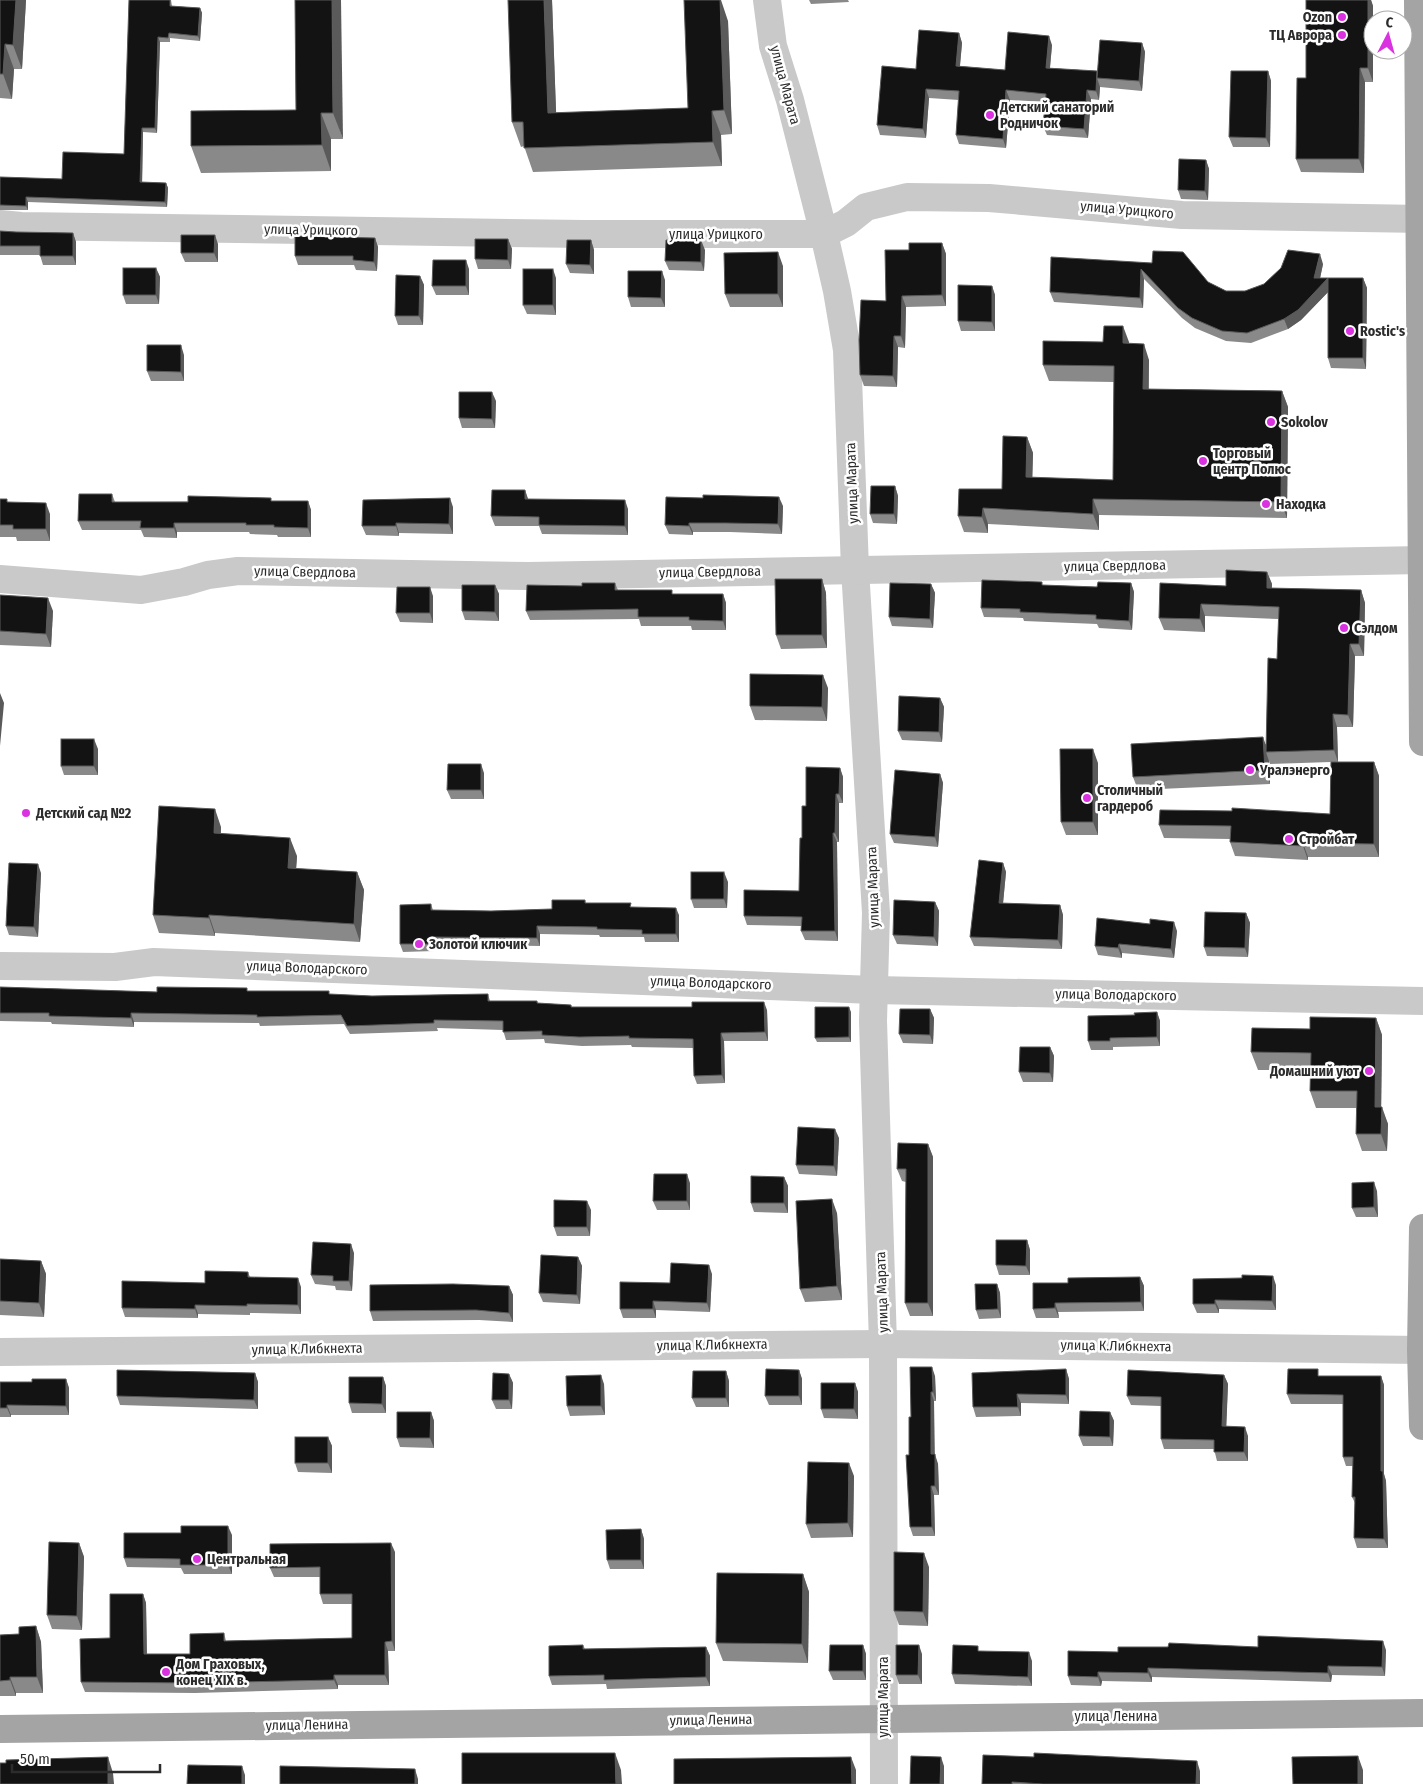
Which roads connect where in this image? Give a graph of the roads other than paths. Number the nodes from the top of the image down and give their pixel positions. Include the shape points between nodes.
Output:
1 (768, 0) edge
2 (1418, 0) edge
3 (1422, 219) edge
4 (0, 224) edge
5 (824, 234) junction
6 (1422, 561) edge
7 (855, 569) junction
8 (0, 579) edge
9 (1423, 742) edge
10 (0, 966) edge
11 (874, 990) junction
12 (1423, 1001) edge
13 (1423, 1228) edge
14 (883, 1344) junction
15 (1422, 1350) edge
16 (0, 1352) edge
17 (1423, 1426) edge
18 (1423, 1713) edge
19 (882, 1718) junction
20 (0, 1729) edge
21 (884, 1784) edge

1 - 5 street, улица Марата via 773,46
2 - 3 main road
3 - 5 street, улица Урицкого via 1182,215 989,198 907,197 866,207 846,223
3 - 6 main road
4 - 5 street, улица Урицкого via 584,234
5 - 7 street, улица Марата via 847,350
6 - 7 street, улица Свердлова
6 - 9 main road
7 - 8 street, улица Свердлова via 529,576 238,571 141,590
7 - 11 street, улица Марата via 876,913
10 - 11 street, улица Володарского via 115,967 154,962
11 - 12 street, улица Володарского
11 - 14 street, улица Марата
13 - 15 main road
14 - 15 street, улица К.Либкнехта
14 - 16 street, улица К.Либкнехта
14 - 19 street, улица Марата
15 - 17 main road
18 - 19 main road, улица Ленина
19 - 20 main road, улица Ленина
19 - 21 street, улица Марата

